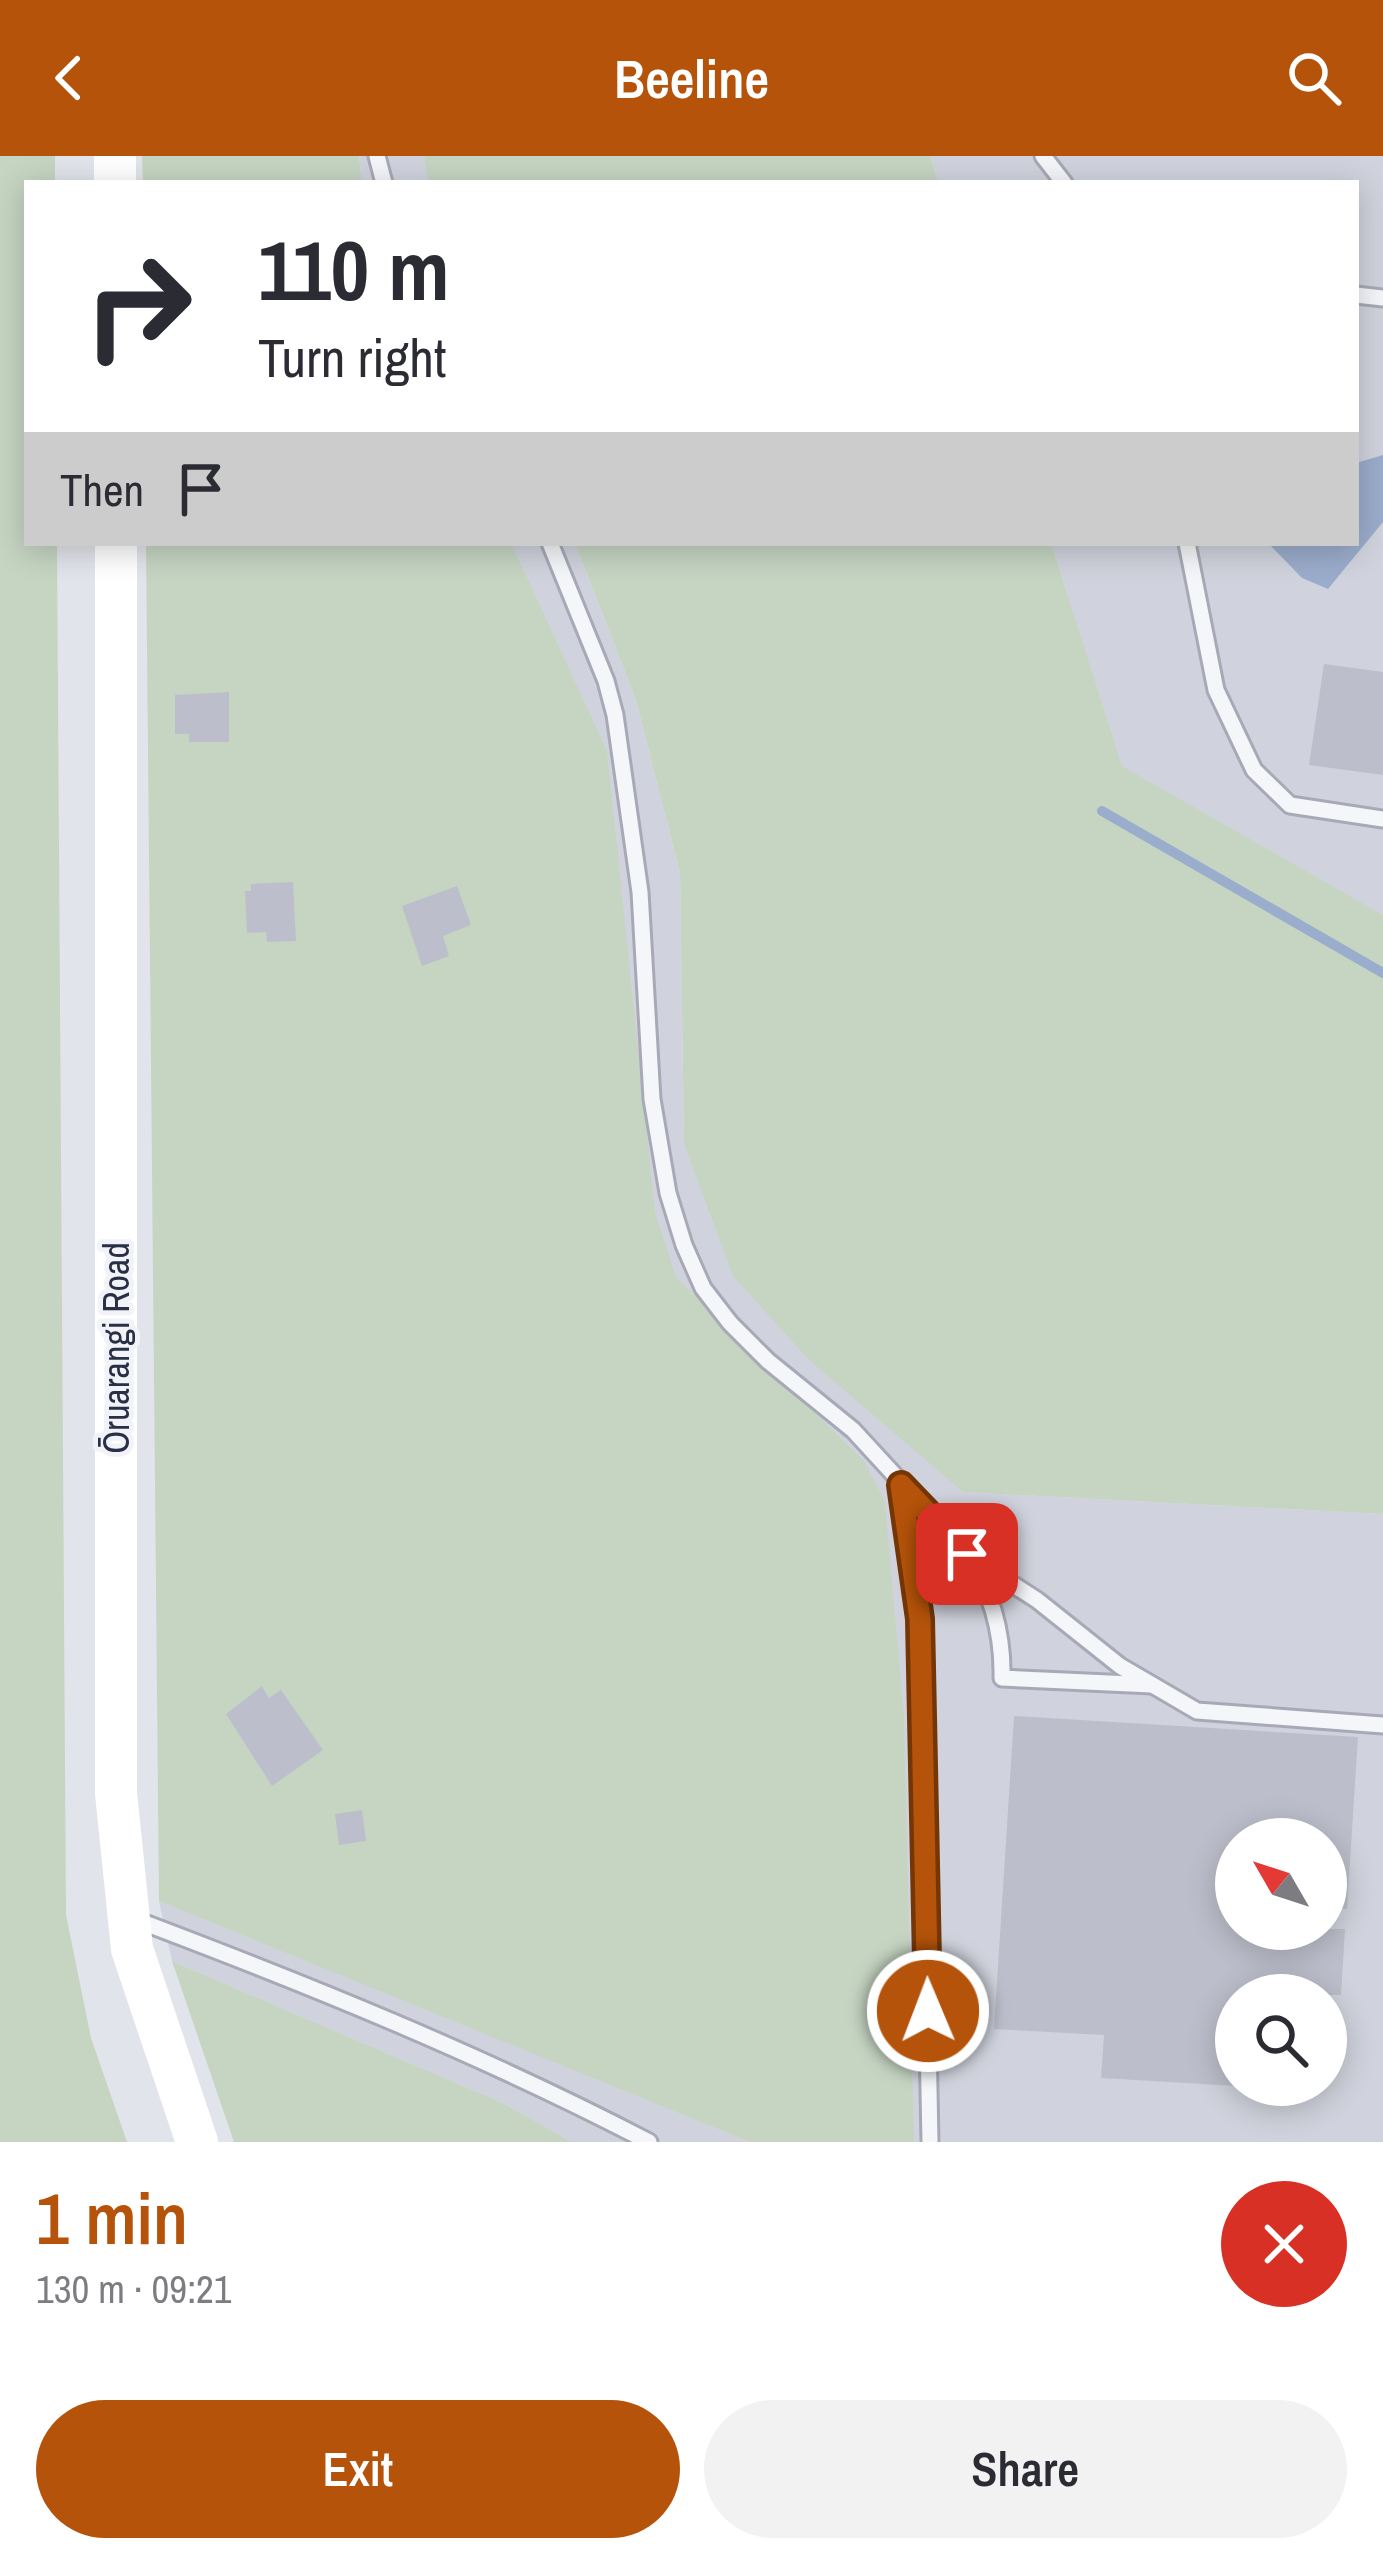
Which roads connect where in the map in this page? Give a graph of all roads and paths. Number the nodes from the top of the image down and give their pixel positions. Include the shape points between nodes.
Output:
1 (1042, 156) edge
2 (1062, 180) edge
3 (116, 546) edge
4 (551, 546) edge
5 (1188, 546) edge
6 (1383, 819) edge
7 (901, 1485) junction
8 (967, 1554) junction
9 (1152, 1685) junction
10 (1383, 1724) edge
11 (125, 1916) junction
12 (197, 2142) edge
13 (649, 2142) edge
14 (930, 2142) edge

1 - 2 lane
3 - 11 street, Ōruarangi Road via 116,1793
4 - 7 lane via 615,715 640,892 654,1115 684,1245 730,1323 853,1430
5 - 6 lane via 1216,690 1254,770 1290,805
7 - 8 lane
7 - 14 lane via 920,1619
8 - 9 lane
8 - 9 lane via 1000,1635 1002,1678
9 - 10 lane via 1197,1711
11 - 12 street, Ōruarangi Road
11 - 13 lane via 296,1980

